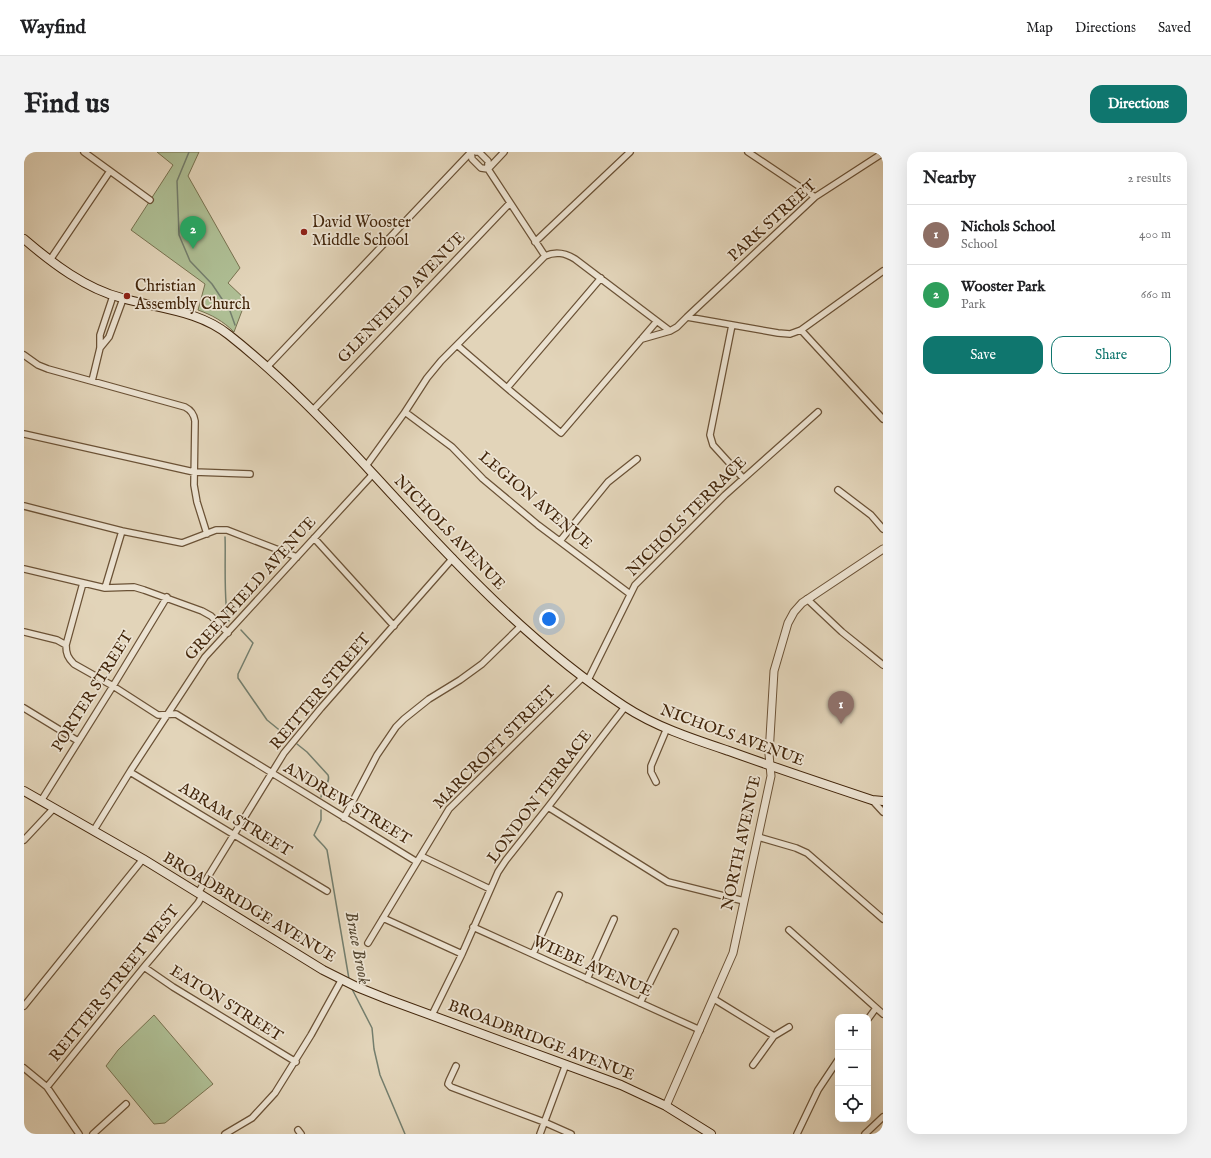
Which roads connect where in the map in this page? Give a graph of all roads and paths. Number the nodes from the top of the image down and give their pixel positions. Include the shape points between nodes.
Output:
1 (84, 152) edge
2 (471, 152) edge
3 (476, 152) edge
4 (504, 152) edge
5 (630, 152) edge
6 (748, 152) edge
7 (883, 154) edge
8 (488, 169) junction
9 (110, 171) junction
10 (815, 197) junction
11 (150, 200) dead end
12 (510, 203) junction
13 (24, 239) edge
14 (535, 242) junction
15 (545, 256) junction
16 (50, 260) junction
17 (883, 270) edge
18 (601, 278) junction
19 (113, 296) junction
20 (123, 299) junction
21 (687, 317) junction
22 (657, 322) junction
23 (732, 325) junction
24 (800, 330) junction
25 (670, 331) junction
26 (642, 339) junction
27 (457, 345) junction
28 (100, 348) junction
29 (24, 355) edge
30 (267, 367) junction
31 (92, 381) junction
32 (506, 388) junction
33 (313, 410) junction
34 (405, 412) junction
35 (818, 412) dead end
36 (883, 419) edge
37 (24, 434) edge
38 (637, 459) dead end
39 (366, 466) junction
40 (194, 472) junction
41 (250, 474) dead end
42 (374, 474) junction
43 (743, 478) junction
44 (838, 490) dead end
45 (24, 506) edge
46 (883, 529) edge
47 (122, 530) junction
48 (207, 534) junction
49 (314, 538) junction
50 (560, 541) junction
51 (883, 549) edge
52 (297, 556) junction
53 (453, 558) junction
54 (24, 569) edge
55 (83, 583) junction
56 (105, 588) junction
57 (630, 594) junction
58 (166, 597) junction
59 (807, 599) junction
60 (394, 626) junction
61 (521, 626) junction
62 (24, 632) edge
63 (228, 633) junction
64 (66, 645) junction
65 (883, 665) edge
66 (586, 679) junction
67 (113, 686) junction
68 (625, 707) junction
69 (24, 708) edge
70 (167, 714) junction
71 (667, 728) junction
72 (78, 740) junction
73 (771, 767) junction
74 (130, 772) junction
75 (272, 773) junction
76 (656, 782) dead end
77 (24, 791) edge
78 (872, 800) junction
79 (41, 801) junction
80 (883, 801) edge
81 (548, 807) junction
82 (54, 808) junction
83 (883, 812) edge
84 (344, 818) junction
85 (94, 830) junction
86 (234, 834) junction
87 (758, 837) junction
88 (24, 840) edge
89 (421, 856) junction
90 (143, 859) junction
91 (417, 862) junction
92 (490, 889) junction
93 (327, 891) dead end
94 (200, 895) junction
95 (559, 895) dead end
96 (744, 901) junction
97 (383, 918) junction
98 (614, 918) dead end
99 (883, 919) edge
100 (473, 927) junction
101 (789, 930) dead end
102 (675, 932) dead end
103 (368, 944) dead end
104 (462, 954) junction
105 (533, 954) junction
106 (144, 966) junction
107 (587, 979) junction
108 (344, 980) junction
109 (714, 999) junction
110 (640, 1003) junction
111 (24, 1006) edge
112 (876, 1008) junction
113 (883, 1014) edge
114 (432, 1015) junction
115 (871, 1015) edge
116 (789, 1027) dead end
117 (700, 1030) junction
118 (774, 1036) junction
119 (296, 1062) junction
120 (566, 1064) junction
121 (835, 1064) edge
122 (753, 1065) dead end
123 (456, 1066) dead end
124 (24, 1068) edge
125 (47, 1087) junction
126 (126, 1104) dead end
127 (666, 1106) junction
128 (883, 1117) edge
129 (544, 1122) junction
130 (79, 1134) edge
131 (93, 1134) edge
132 (225, 1134) edge
133 (540, 1134) edge
134 (571, 1134) edge
135 (711, 1134) edge
136 (797, 1134) edge
137 (865, 1134) edge

1 - 9 street
2 - 8 street via 472,159 481,168
2 - 30 street
3 - 8 street via 488,162
4 - 8 street
5 - 14 street
6 - 10 street
7 - 10 street, PARK STREET
8 - 12 street
9 - 11 street
9 - 16 street
10 - 21 street, PARK STREET
12 - 14 street
12 - 33 street, GLENFIELD AVENUE
13 - 16 main road, NICHOLS AVENUE
14 - 15 street
15 - 18 street via 559,253 570,255
15 - 27 street
16 - 19 main road, NICHOLS AVENUE via 73,276
17 - 24 street
18 - 22 street
18 - 32 street
19 - 20 main road, NICHOLS AVENUE
19 - 28 street via 100,335
20 - 28 street via 109,338
20 - 30 main road, NICHOLS AVENUE via 170,308 206,321 226,332
21 - 23 street
21 - 25 street, PARK STREET
22 - 25 street
22 - 26 street
23 - 24 street via 783,334
23 - 43 street via 710,435 713,445
24 - 36 street
25 - 26 street
26 - 32 street via 562,433
27 - 32 street
27 - 34 street via 427,378
28 - 31 street
29 - 31 street via 48,369
30 - 33 main road, NICHOLS AVENUE
31 - 40 street via 191,410 195,421
33 - 39 main road, NICHOLS AVENUE
34 - 39 street
34 - 50 street, LEGION AVENUE via 452,447 483,479
35 - 43 street, NICHOLS TERRACE
37 - 40 street
38 - 50 street via 608,482
39 - 42 main road, NICHOLS AVENUE
40 - 41 street
40 - 48 street via 197,502
42 - 49 street, GREENFIELD AVENUE
42 - 53 main road, NICHOLS AVENUE
43 - 57 street, NICHOLS TERRACE via 639,581
44 - 46 street via 871,515
45 - 47 street
47 - 48 street via 182,543
47 - 56 street
48 - 52 street via 220,529 232,531
49 - 52 street, GREENFIELD AVENUE
49 - 60 street
50 - 57 street, LEGION AVENUE
51 - 59 street, NORTH AVENUE
52 - 63 street, GREENFIELD AVENUE
53 - 60 street, REITTER STREET
53 - 61 main road, NICHOLS AVENUE
54 - 55 street
55 - 56 street
55 - 64 street
56 - 58 street via 134,587
57 - 66 street, NICHOLS TERRACE
58 - 63 street via 211,616
58 - 67 street, PORTER STREET
59 - 65 street
59 - 73 street, NORTH AVENUE via 791,617 774,671 769,754
60 - 75 street, REITTER STREET via 296,737
61 - 66 main road, NICHOLS AVENUE
61 - 84 street via 482,664 429,699 396,727 377,755
62 - 64 street via 57,640
63 - 70 street, GREENFIELD AVENUE via 206,657
64 - 67 street, ANDREW STREET via 66,653 74,664
66 - 68 main road, NICHOLS AVENUE
66 - 89 street, MARCROFT STREET via 448,809
67 - 70 street, ANDREW STREET via 158,715
67 - 72 street, PORTER STREET
68 - 71 main road, NICHOLS AVENUE
68 - 81 street, LONDON TERRACE
69 - 72 street
70 - 74 street, GREENFIELD AVENUE
70 - 75 street, ANDREW STREET via 176,714
71 - 73 main road, NICHOLS AVENUE
71 - 76 street via 651,766
72 - 79 street, PORTER STREET
73 - 78 main road, NICHOLS AVENUE
73 - 87 street, NORTH AVENUE
74 - 85 street, GREENFIELD AVENUE
74 - 86 street, ABRAM STREET
75 - 84 street, ANDREW STREET
75 - 86 street, REITTER STREET
77 - 79 main road, BROADBRIDGE AVENUE
78 - 80 main road, NICHOLS AVENUE
78 - 83 street
79 - 82 main road, BROADBRIDGE AVENUE
81 - 92 street, LONDON TERRACE via 506,860
81 - 96 street via 668,882
82 - 85 main road, BROADBRIDGE AVENUE
82 - 88 street
84 - 91 street, ANDREW STREET
85 - 90 main road, BROADBRIDGE AVENUE
86 - 93 street, ABRAM STREET
86 - 94 street, REITTER STREET
87 - 96 street, NORTH AVENUE
87 - 99 street via 807,853
89 - 91 street, MARCROFT STREET
89 - 92 street
90 - 94 main road, BROADBRIDGE AVENUE
90 - 111 street
91 - 97 street, MARCROFT STREET
92 - 100 street, LONDON TERRACE
94 - 106 street, REITTER STREET WEST via 198,903
94 - 108 main road, BROADBRIDGE AVENUE via 323,970
95 - 105 street
96 - 109 street, NORTH AVENUE via 733,953
97 - 103 street, MARCROFT STREET
97 - 104 street
98 - 107 street
100 - 104 street, LONDON TERRACE
100 - 105 street, WIEBE AVENUE
101 - 112 street
102 - 110 street
104 - 114 street, LONDON TERRACE
105 - 107 street, WIEBE AVENUE
106 - 119 street, EATON STREET via 173,987
106 - 125 street, REITTER STREET WEST
107 - 110 street, WIEBE AVENUE
108 - 114 main road, BROADBRIDGE AVENUE
108 - 119 street
109 - 117 street, NORTH AVENUE
109 - 118 street
110 - 117 street, WIEBE AVENUE
112 - 113 street
112 - 115 street
114 - 120 main road, BROADBRIDGE AVENUE
116 - 118 street
117 - 127 street, NORTH AVENUE
118 - 122 street
119 - 132 street via 275,1093 257,1113
120 - 127 main road, BROADBRIDGE AVENUE
120 - 129 street
121 - 136 street via 818,1090
123 - 129 street via 448,1081 451,1087
124 - 125 street
125 - 130 street
126 - 131 street
127 - 135 main road, BROADBRIDGE AVENUE
128 - 137 street
129 - 133 street
129 - 134 street

